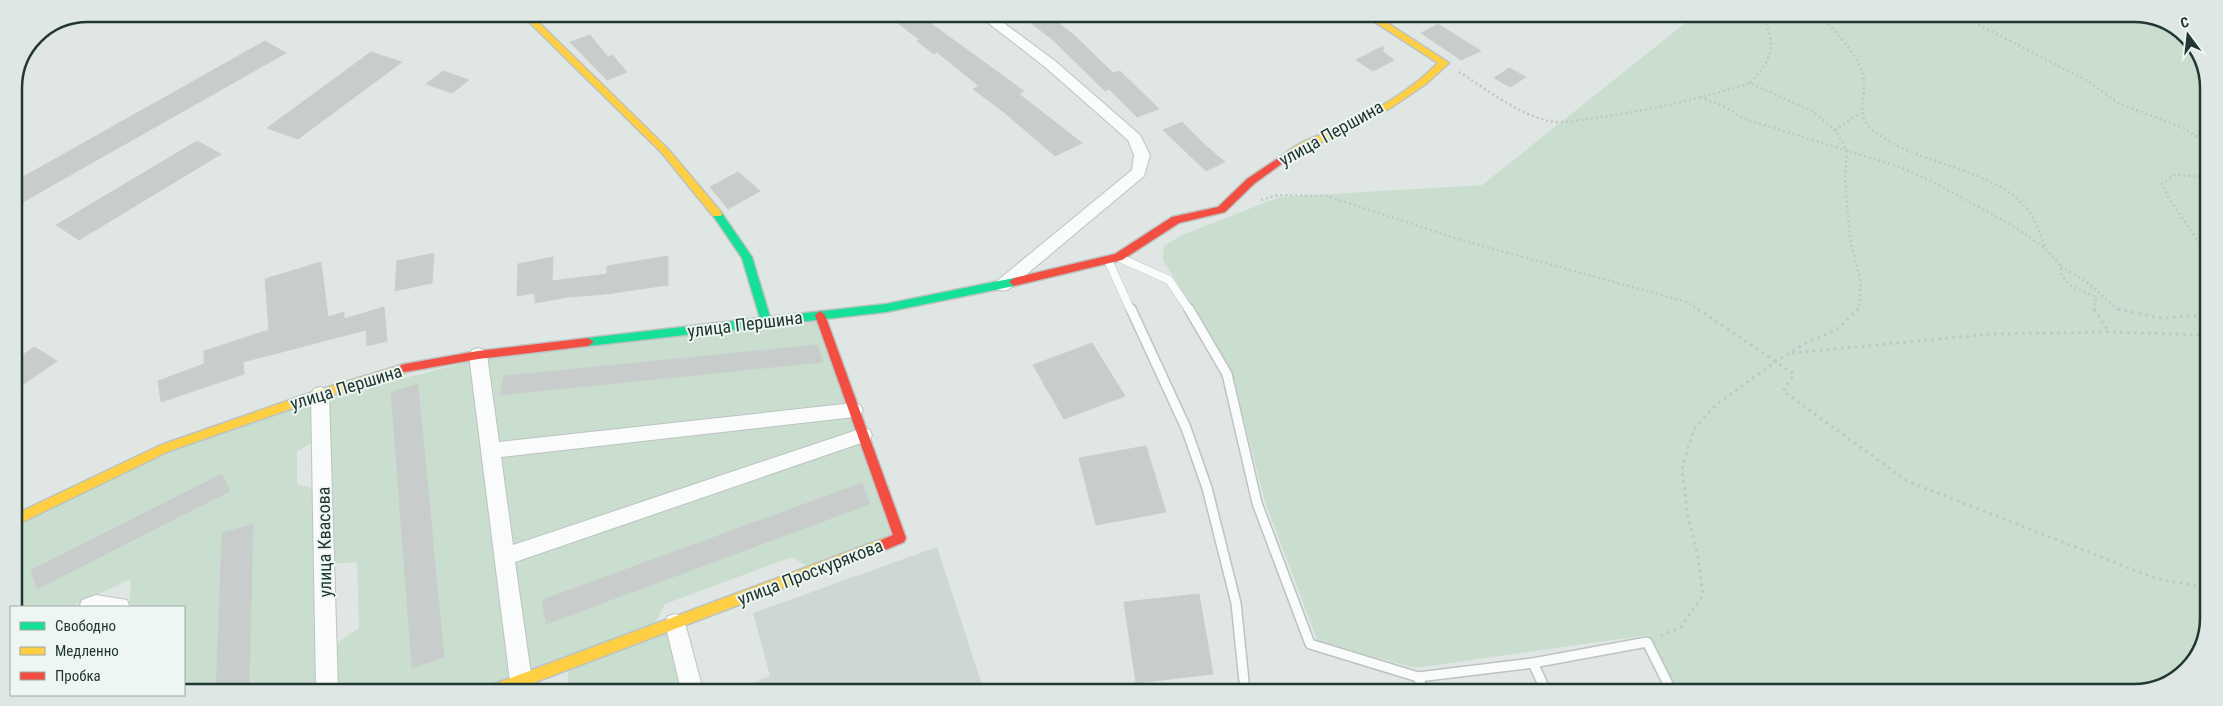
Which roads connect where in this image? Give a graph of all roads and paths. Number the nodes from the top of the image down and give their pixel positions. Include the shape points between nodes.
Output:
1 (533, 22) edge
2 (994, 22) edge
3 (1379, 22) edge
4 (1766, 22) edge
5 (1827, 22) edge
6 (1974, 22) edge
7 (1444, 63) junction
8 (1750, 83) junction
9 (1700, 97) junction
10 (1860, 113) junction
11 (1835, 130) junction
12 (2200, 139) edge
13 (1847, 151) junction
14 (2200, 176) edge
15 (1259, 200) dead end
16 (2200, 244) edge
17 (2045, 248) junction
18 (1113, 259) junction
19 (2060, 266) junction
20 (1003, 285) junction
21 (820, 316) junction
22 (2200, 316) edge
23 (766, 322) junction
24 (2109, 332) junction
25 (2200, 335) edge
26 (1789, 354) junction
27 (478, 355) junction
28 (1775, 362) junction
29 (320, 394) junction
30 (854, 410) junction
31 (863, 435) junction
32 (491, 450) junction
33 (23, 517) edge
34 (504, 558) junction
35 (2200, 587) edge
36 (92, 606) edge
37 (112, 606) edge
38 (675, 623) junction
39 (1647, 642) junction
40 (1533, 663) junction
41 (1418, 676) junction
42 (521, 681) junction
43 (327, 684) edge
44 (513, 684) edge
45 (690, 684) edge
46 (1244, 684) edge
47 (1421, 684) edge
48 (1542, 684) edge
49 (1668, 684) edge

1 - 23 street via 665,151 725,224 747,257
2 - 20 street via 1050,64 1135,138 1142,155 1139,172
3 - 7 street
4 - 8 path via 1773,47 1765,67
5 - 10 path via 1848,48 1863,75
6 - 12 path via 2088,81 2118,103 2184,128
7 - 9 path via 1526,111 1548,120 1574,121 1622,115
7 - 18 street, улица Першина via 1429,79 1351,125 1300,146 1251,181 1221,210 1176,220
8 - 9 path
8 - 11 path via 1812,111
9 - 13 path via 1745,119
10 - 11 path
10 - 17 path via 1872,130 1896,146 1997,186 2023,205 2036,224
11 - 13 path
13 - 17 path via 1900,167 1937,184 2013,226
13 - 26 path via 1845,180 1850,239 1861,283 1859,308 1836,330
14 - 16 path via 2174,175 2162,184
15 - 28 path via 1278,195 1327,196 1461,240 1687,302
17 - 19 path
18 - 20 street, улица Першина
18 - 41 lane via 1169,280 1227,374 1257,502 1310,644
18 - 46 lane via 1186,428 1207,488 1236,603
19 - 22 path via 2088,283 2120,311 2161,318
19 - 24 path via 2062,276 2071,286 2096,298 2094,310
20 - 21 street, улица Першина via 886,308
21 - 23 street, улица Першина
21 - 30 street, улица Проскурякова
23 - 27 street, улица Першина
24 - 25 path
24 - 26 path via 1992,334
26 - 28 path
27 - 29 street, улица Першина via 400,369
27 - 32 street
28 - 35 path via 1794,374 1783,391 1907,481 2157,579
28 - 39 path via 1717,404 1694,429 1682,468 1703,595 1680,627
29 - 33 street, улица Першина via 165,448
29 - 43 street, улица Квасова
30 - 31 street, улица Проскурякова
30 - 32 street
31 - 34 street
31 - 38 street, улица Проскурякова via 900,538
32 - 34 street
34 - 42 street
36 - 37 street
38 - 42 street, улица Проскурякова
38 - 45 street
39 - 40 lane
39 - 49 lane
40 - 41 lane
40 - 48 lane
41 - 47 lane
42 - 44 street, улица Проскурякова

